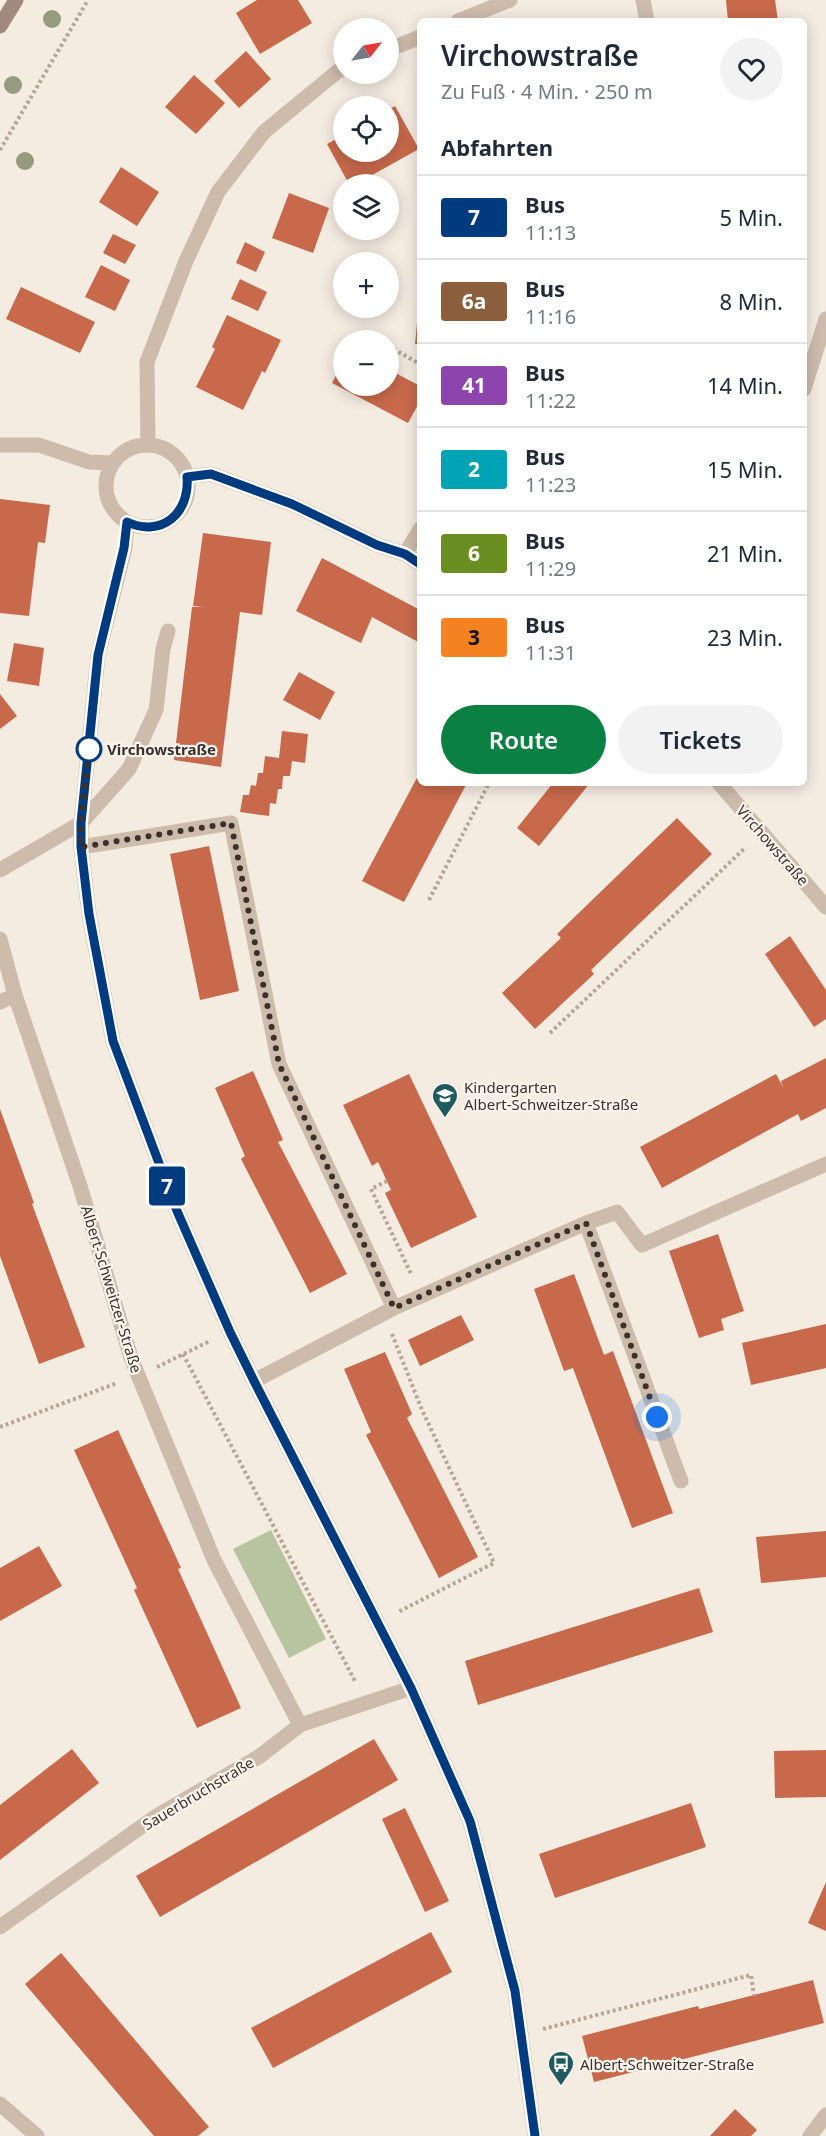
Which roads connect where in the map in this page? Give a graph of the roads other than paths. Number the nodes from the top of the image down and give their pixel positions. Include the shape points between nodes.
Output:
1 (16, 0) edge
2 (510, 0) edge
3 (643, 0) edge
4 (465, 18) edge
5 (646, 18) edge
6 (0, 26) edge
7 (417, 38) edge
8 (399, 46) edge
9 (333, 75) edge
10 (826, 319) edge
11 (807, 379) edge
12 (0, 445) edge
13 (148, 445) junction
14 (89, 462) junction
15 (113, 463) junction
16 (187, 477) junction
17 (107, 495) junction
18 (127, 522) junction
19 (143, 527) junction
20 (417, 534) edge
21 (124, 548) junction
22 (405, 554) junction
23 (417, 562) edge
24 (168, 631) dead end
25 (722, 786) edge
26 (81, 823) junction
27 (81, 847) junction
28 (0, 870) edge
29 (826, 906) edge
30 (0, 939) edge
31 (15, 994) junction
32 (0, 1002) edge
33 (826, 1164) edge
34 (586, 1223) junction
35 (389, 1311) junction
36 (254, 1381) junction
37 (681, 1481) dead end
38 (411, 1688) junction
39 (300, 1725) junction
40 (0, 1927) edge
41 (0, 2104) edge
42 (826, 2115) edge
43 (37, 2136) edge
44 (535, 2136) edge
45 (810, 2136) edge

1 - 6 street
2 - 4 street
3 - 5 street
7 - 8 street
9 - 13 street via 264,132 218,192 147,362
10 - 11 street
12 - 14 street via 39,445
13 - 15 street via 122,453
13 - 16 street via 173,454
14 - 15 street
14 - 17 street
15 - 17 street via 108,473
16 - 19 street via 185,503 178,514 168,522
16 - 22 street via 211,474 292,504 377,545
17 - 18 street via 111,506
18 - 19 street
18 - 21 street
19 - 21 street
20 - 22 street
21 - 26 street via 98,655
22 - 23 street
24 - 26 street via 156,710 134,759
25 - 29 street, Virchowstraße
26 - 27 street
26 - 28 street
27 - 35 street via 231,823 279,1064
27 - 36 street via 89,914 113,1041 177,1211
30 - 31 street, Albert-Schweitzer-Straße
31 - 32 street
31 - 39 street, Albert-Schweitzer-Straße via 80,1186 131,1358 214,1560
33 - 34 street via 642,1245 616,1212
34 - 35 street
34 - 37 street
35 - 36 street
36 - 38 street
38 - 39 street, Sauerbruchstraße
38 - 44 street via 470,1821 515,1991
39 - 40 street, Sauerbruchstraße via 260,1756 155,1817
41 - 43 street
42 - 45 street

